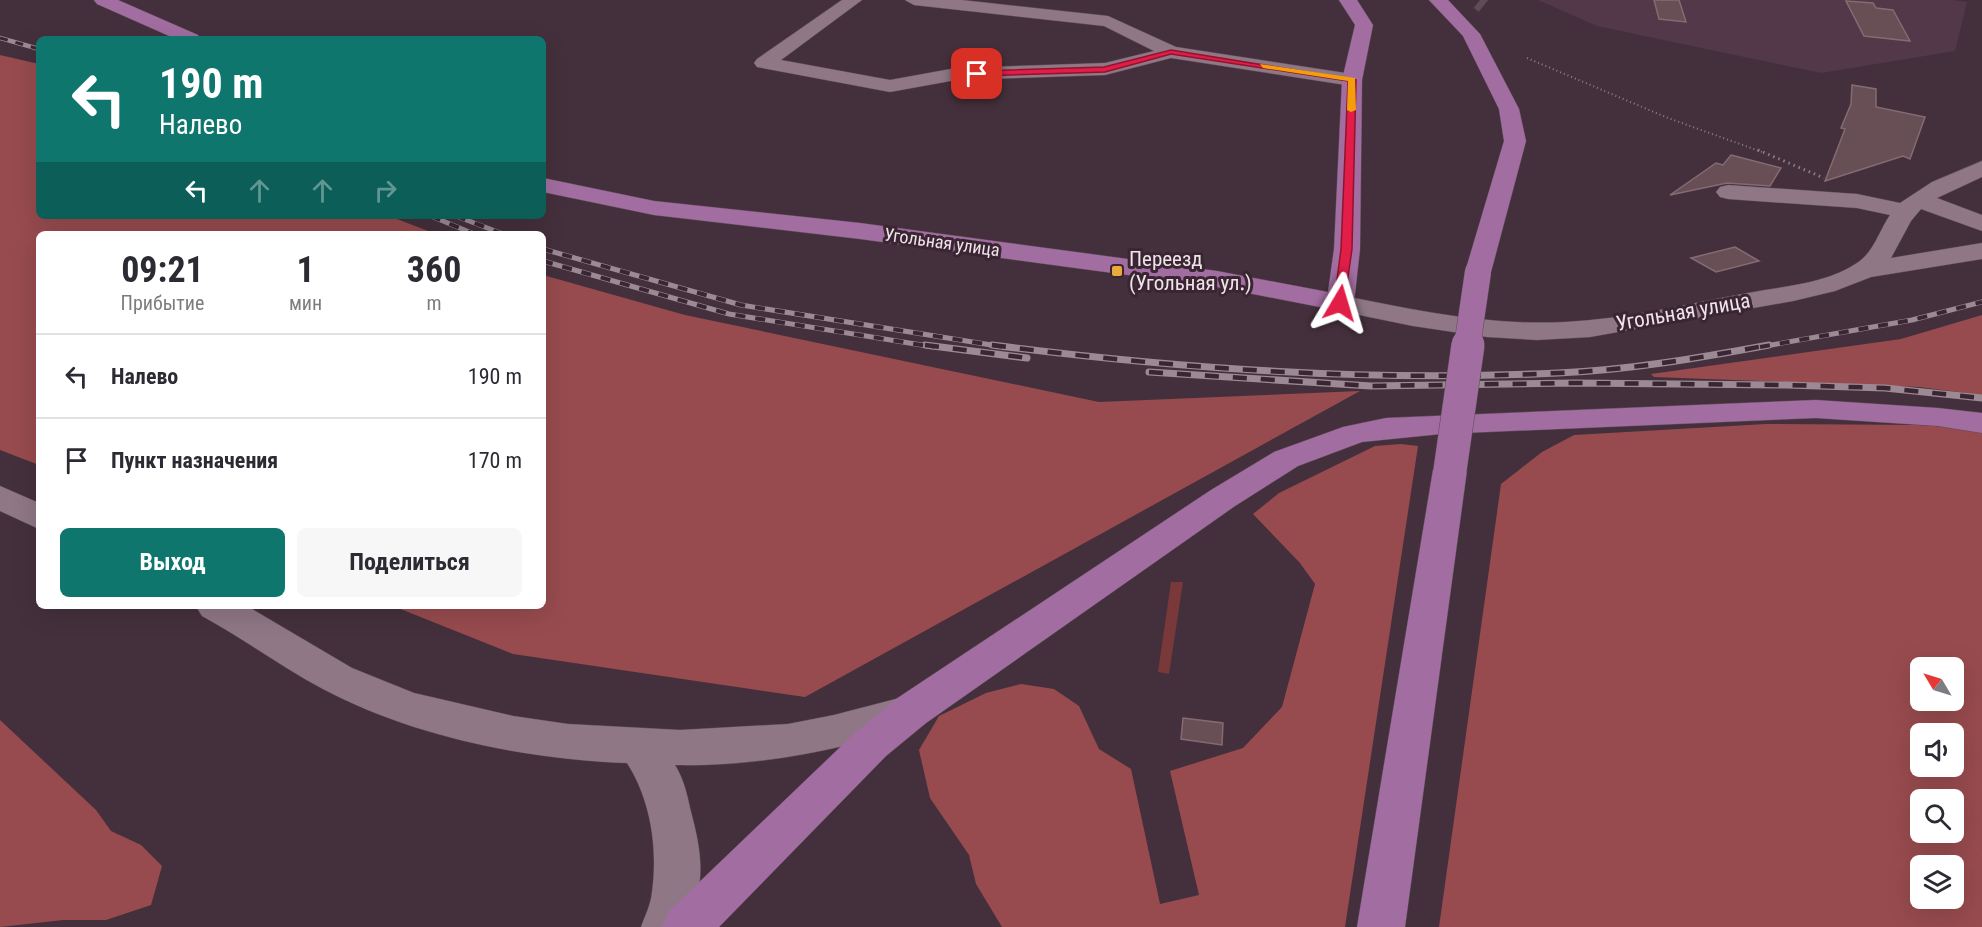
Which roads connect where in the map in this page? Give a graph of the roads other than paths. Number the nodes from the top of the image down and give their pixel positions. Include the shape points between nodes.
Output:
1 (103, 0) edge
2 (853, 0) edge
3 (914, 0) edge
4 (1348, 0) edge
5 (1438, 0) edge
6 (184, 36) edge
7 (1171, 52) junction
8 (1352, 80) junction
9 (1982, 168) edge
10 (546, 186) edge
11 (1728, 192) dead end
12 (1912, 205) junction
13 (1982, 224) edge
14 (1982, 251) edge
15 (1864, 270) junction
16 (1340, 303) junction
17 (1982, 423) edge
18 (0, 497) edge
19 (36, 515) edge
20 (220, 609) edge
21 (911, 711) junction
22 (639, 746) junction
23 (665, 927) edge
24 (686, 927) edge
25 (1381, 927) edge

1 - 6 main road
2 - 7 street via 764,63 890,86 956,74 1105,69
3 - 7 street via 1108,21
4 - 8 main road via 1364,25
5 - 25 main road, bridge via 1471,34 1509,110 1515,141 1478,272
7 - 8 street
8 - 16 main road via 1347,249
9 - 12 street
10 - 16 main road, Угольная улица via 654,208 860,231 1205,278
11 - 12 street
12 - 13 street
12 - 15 street, Угольная улица via 1894,227 1883,251
14 - 15 street
15 - 16 street, Угольная улица via 1787,294 1660,318 1538,331 1445,324
17 - 21 main road via 1816,409 1441,424 1354,435 1286,459 1223,498
18 - 19 street
20 - 22 street via 355,687 437,718 517,735
21 - 22 street via 790,741
21 - 24 main road via 871,744
22 - 23 street via 661,779 678,849 676,894

